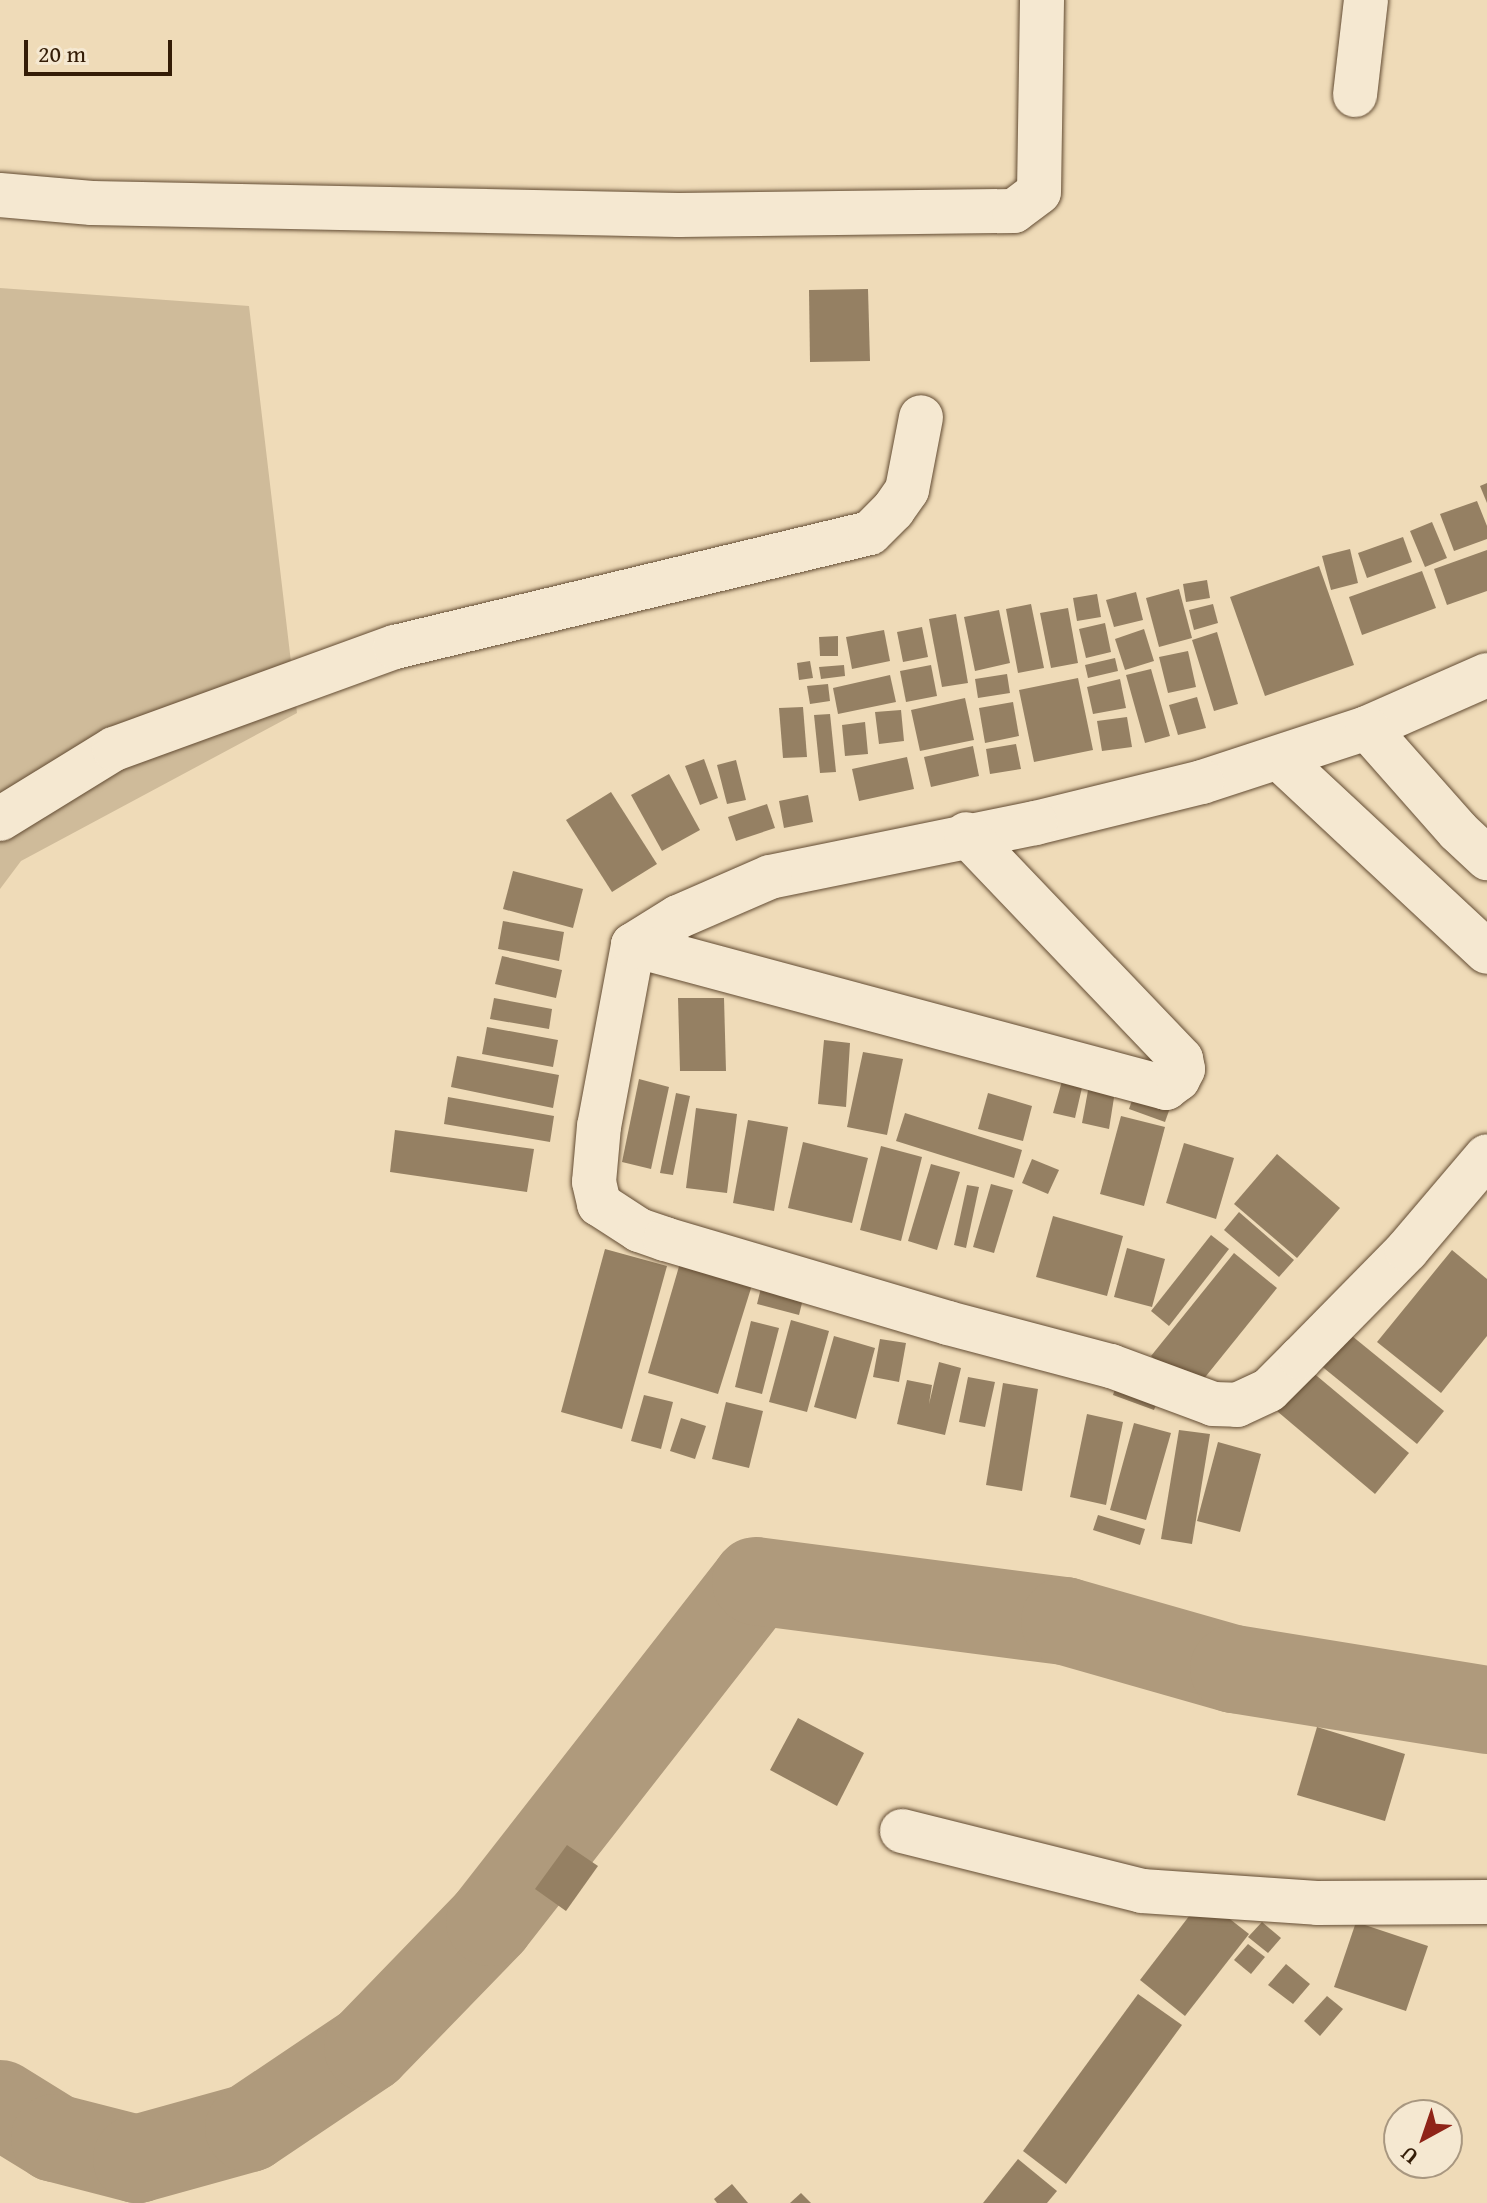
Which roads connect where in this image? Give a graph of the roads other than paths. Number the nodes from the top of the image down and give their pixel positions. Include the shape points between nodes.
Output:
1 (1042, 0) edge
2 (1366, 0) edge
3 (1355, 95) dead end
4 (0, 195) edge
5 (921, 417) dead end
6 (1487, 675) edge
7 (1367, 728) junction
8 (1279, 758) junction
9 (0, 819) edge
10 (966, 834) junction
11 (1487, 858) edge
12 (633, 945) junction
13 (1487, 952) edge
14 (1487, 1156) edge
15 (902, 1831) dead end
16 (1487, 1902) edge

1 - 4 street via 1039,192 1014,211 649,215 92,203
2 - 3 street
5 - 9 street via 907,490 870,533 395,647 114,749
6 - 7 street
7 - 8 street
7 - 11 street
8 - 10 street via 1093,810
8 - 13 street
10 - 12 street via 770,877 678,917
10 - 12 street via 1181,1059 1178,1079 1166,1088
12 - 14 street via 595,1157 599,1204 639,1230 665,1239 1111,1366 1213,1404 1237,1405 1269,1390 1407,1250
15 - 16 street via 1142,1891 1317,1903

